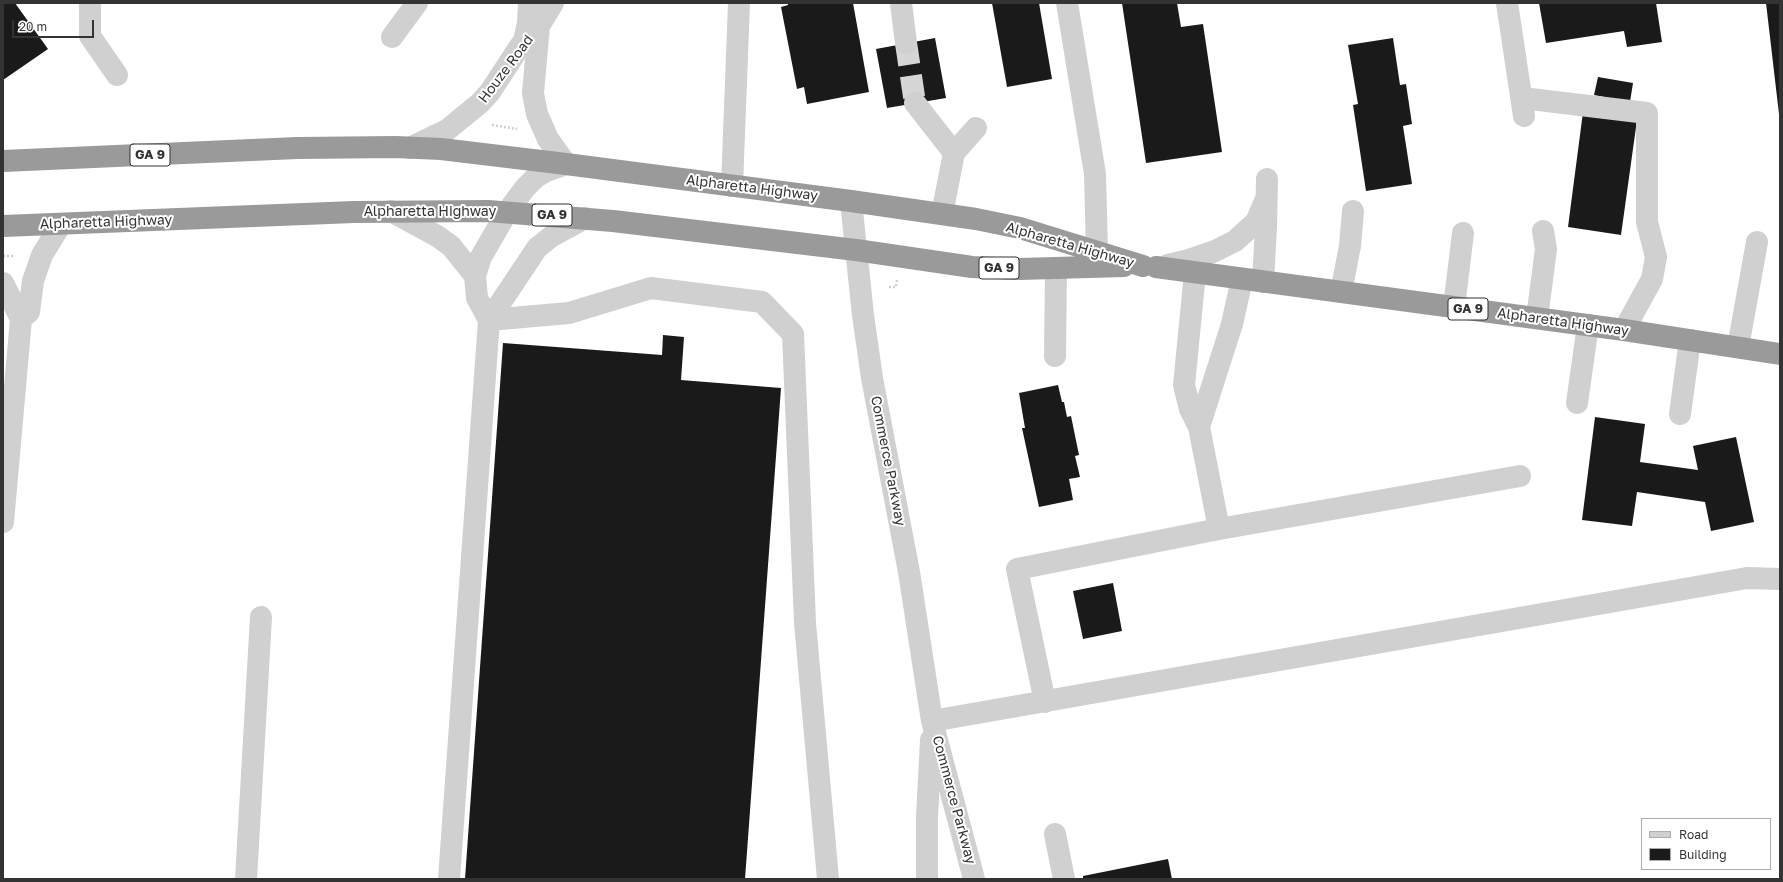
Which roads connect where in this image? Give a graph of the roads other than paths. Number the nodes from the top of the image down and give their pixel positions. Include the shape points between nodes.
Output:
1 (90, 3) edge
2 (417, 3) edge
3 (529, 3) edge
4 (553, 3) edge
5 (739, 3) edge
6 (901, 3) edge
7 (1067, 3) edge
8 (1507, 3) edge
9 (532, 34) junction
10 (392, 37) dead end
11 (906, 43) tunnel mouth
12 (118, 75) dead end
13 (915, 103) tunnel mouth
14 (976, 128) dead end
15 (410, 148) junction
16 (954, 153) junction
17 (3, 161) edge
18 (566, 164) junction
19 (1267, 179) dead end
20 (732, 186) junction
21 (851, 201) junction
22 (1266, 201) junction
23 (391, 211) junction
24 (1353, 211) dead end
25 (507, 212) junction
26 (942, 214) junction
27 (585, 218) junction
28 (61, 224) junction
29 (3, 226) edge
30 (1543, 231) dead end
31 (1463, 233) dead end
32 (1757, 242) dead end
33 (856, 250) junction
34 (1096, 252) junction
35 (1156, 267) joint
36 (1056, 268) junction
37 (1195, 273) junction
38 (475, 276) junction
39 (1252, 281) junction
40 (3, 283) edge
41 (1341, 292) junction
42 (1454, 307) junction
43 (1537, 318) junction
44 (21, 319) junction
45 (490, 320) junction
46 (1588, 325) junction
47 (1624, 330) junction
48 (1690, 340) junction
49 (1738, 347) junction
50 (1780, 354) edge
51 (1055, 356) dead end
52 (1577, 403) dead end
53 (1680, 414) dead end
54 (1199, 427) junction
55 (1520, 476) dead end
56 (3, 522) edge
57 (1219, 529) junction
58 (1780, 579) edge
59 (262, 617) dead end
60 (1045, 702) junction
61 (932, 721) junction
62 (1055, 834) dead end
63 (246, 879) edge
64 (449, 879) edge
65 (828, 879) edge
66 (927, 879) edge
67 (974, 879) edge
68 (1064, 879) edge

1 - 12 street via 90,36
2 - 10 street
3 - 9 street via 528,23
4 - 9 street, Houze Road
5 - 20 street
6 - 11 street
7 - 34 street via 1095,174
8 - 47 street via 1523,107 1647,113 1647,222 1656,257 1652,279
9 - 15 street, Houze Road via 507,63 490,92 480,103 447,130
9 - 18 street, Houze Road via 533,93 537,114 548,139
13 - 16 street
14 - 16 street
15 - 17 highway, Alpharetta Highway / GA 9 via 297,148
15 - 18 highway, Alpharetta Highway / GA 9 via 440,149
16 - 26 street
18 - 20 highway, Alpharetta Highway / GA 9
18 - 25 street via 536,177
19 - 22 street
20 - 21 highway, Alpharetta Highway / GA 9
21 - 26 highway, Alpharetta Highway / GA 9
21 - 33 street, Commerce Parkway
22 - 35 street via 1256,222 1235,241 1196,258
22 - 39 street via 1266,227
23 - 25 highway, Alpharetta Highway / GA 9
23 - 28 highway, Alpharetta Highway / GA 9
23 - 38 street via 451,246
24 - 41 street via 1350,246
25 - 27 highway, Alpharetta Highway / GA 9
25 - 38 street via 484,251
26 - 34 highway, Alpharetta Highway / GA 9 via 1020,228
27 - 33 highway, Alpharetta Highway / GA 9
27 - 45 street via 552,236 537,248
28 - 29 highway, Alpharetta Highway / GA 9
28 - 44 street via 42,255 33,281 28,312
30 - 43 street via 1546,249
31 - 42 street
32 - 49 street
33 - 36 highway, Alpharetta Highway / GA 9 via 972,267
33 - 61 street, Commerce Parkway via 872,378 904,542
34 - 36 highway, Alpharetta Highway / GA 9 via 1143,266
35 - 37 highway, Alpharetta Highway / GA 9
36 - 51 street
37 - 39 highway, Alpharetta Highway / GA 9
37 - 54 street via 1184,385 1190,409
38 - 45 street via 477,298
39 - 41 highway, Alpharetta Highway / GA 9
39 - 54 street via 1232,324
40 - 44 street
41 - 42 highway, Alpharetta Highway / GA 9
42 - 43 highway, Alpharetta Highway / GA 9
43 - 46 highway, Alpharetta Highway / GA 9
44 - 56 street
45 - 64 street
45 - 65 street via 569,313 651,288 762,302 793,334 805,623
46 - 47 highway, Alpharetta Highway / GA 9
46 - 52 street
47 - 48 highway, Alpharetta Highway / GA 9
48 - 49 highway, Alpharetta Highway / GA 9
48 - 53 street
49 - 50 highway, Alpharetta Highway / GA 9
54 - 57 street
55 - 57 street
57 - 60 street via 1017,569
58 - 60 street via 1746,578
59 - 63 street
60 - 61 street
61 - 66 street, Commerce Parkway
61 - 67 street, Commerce Parkway
62 - 68 street

